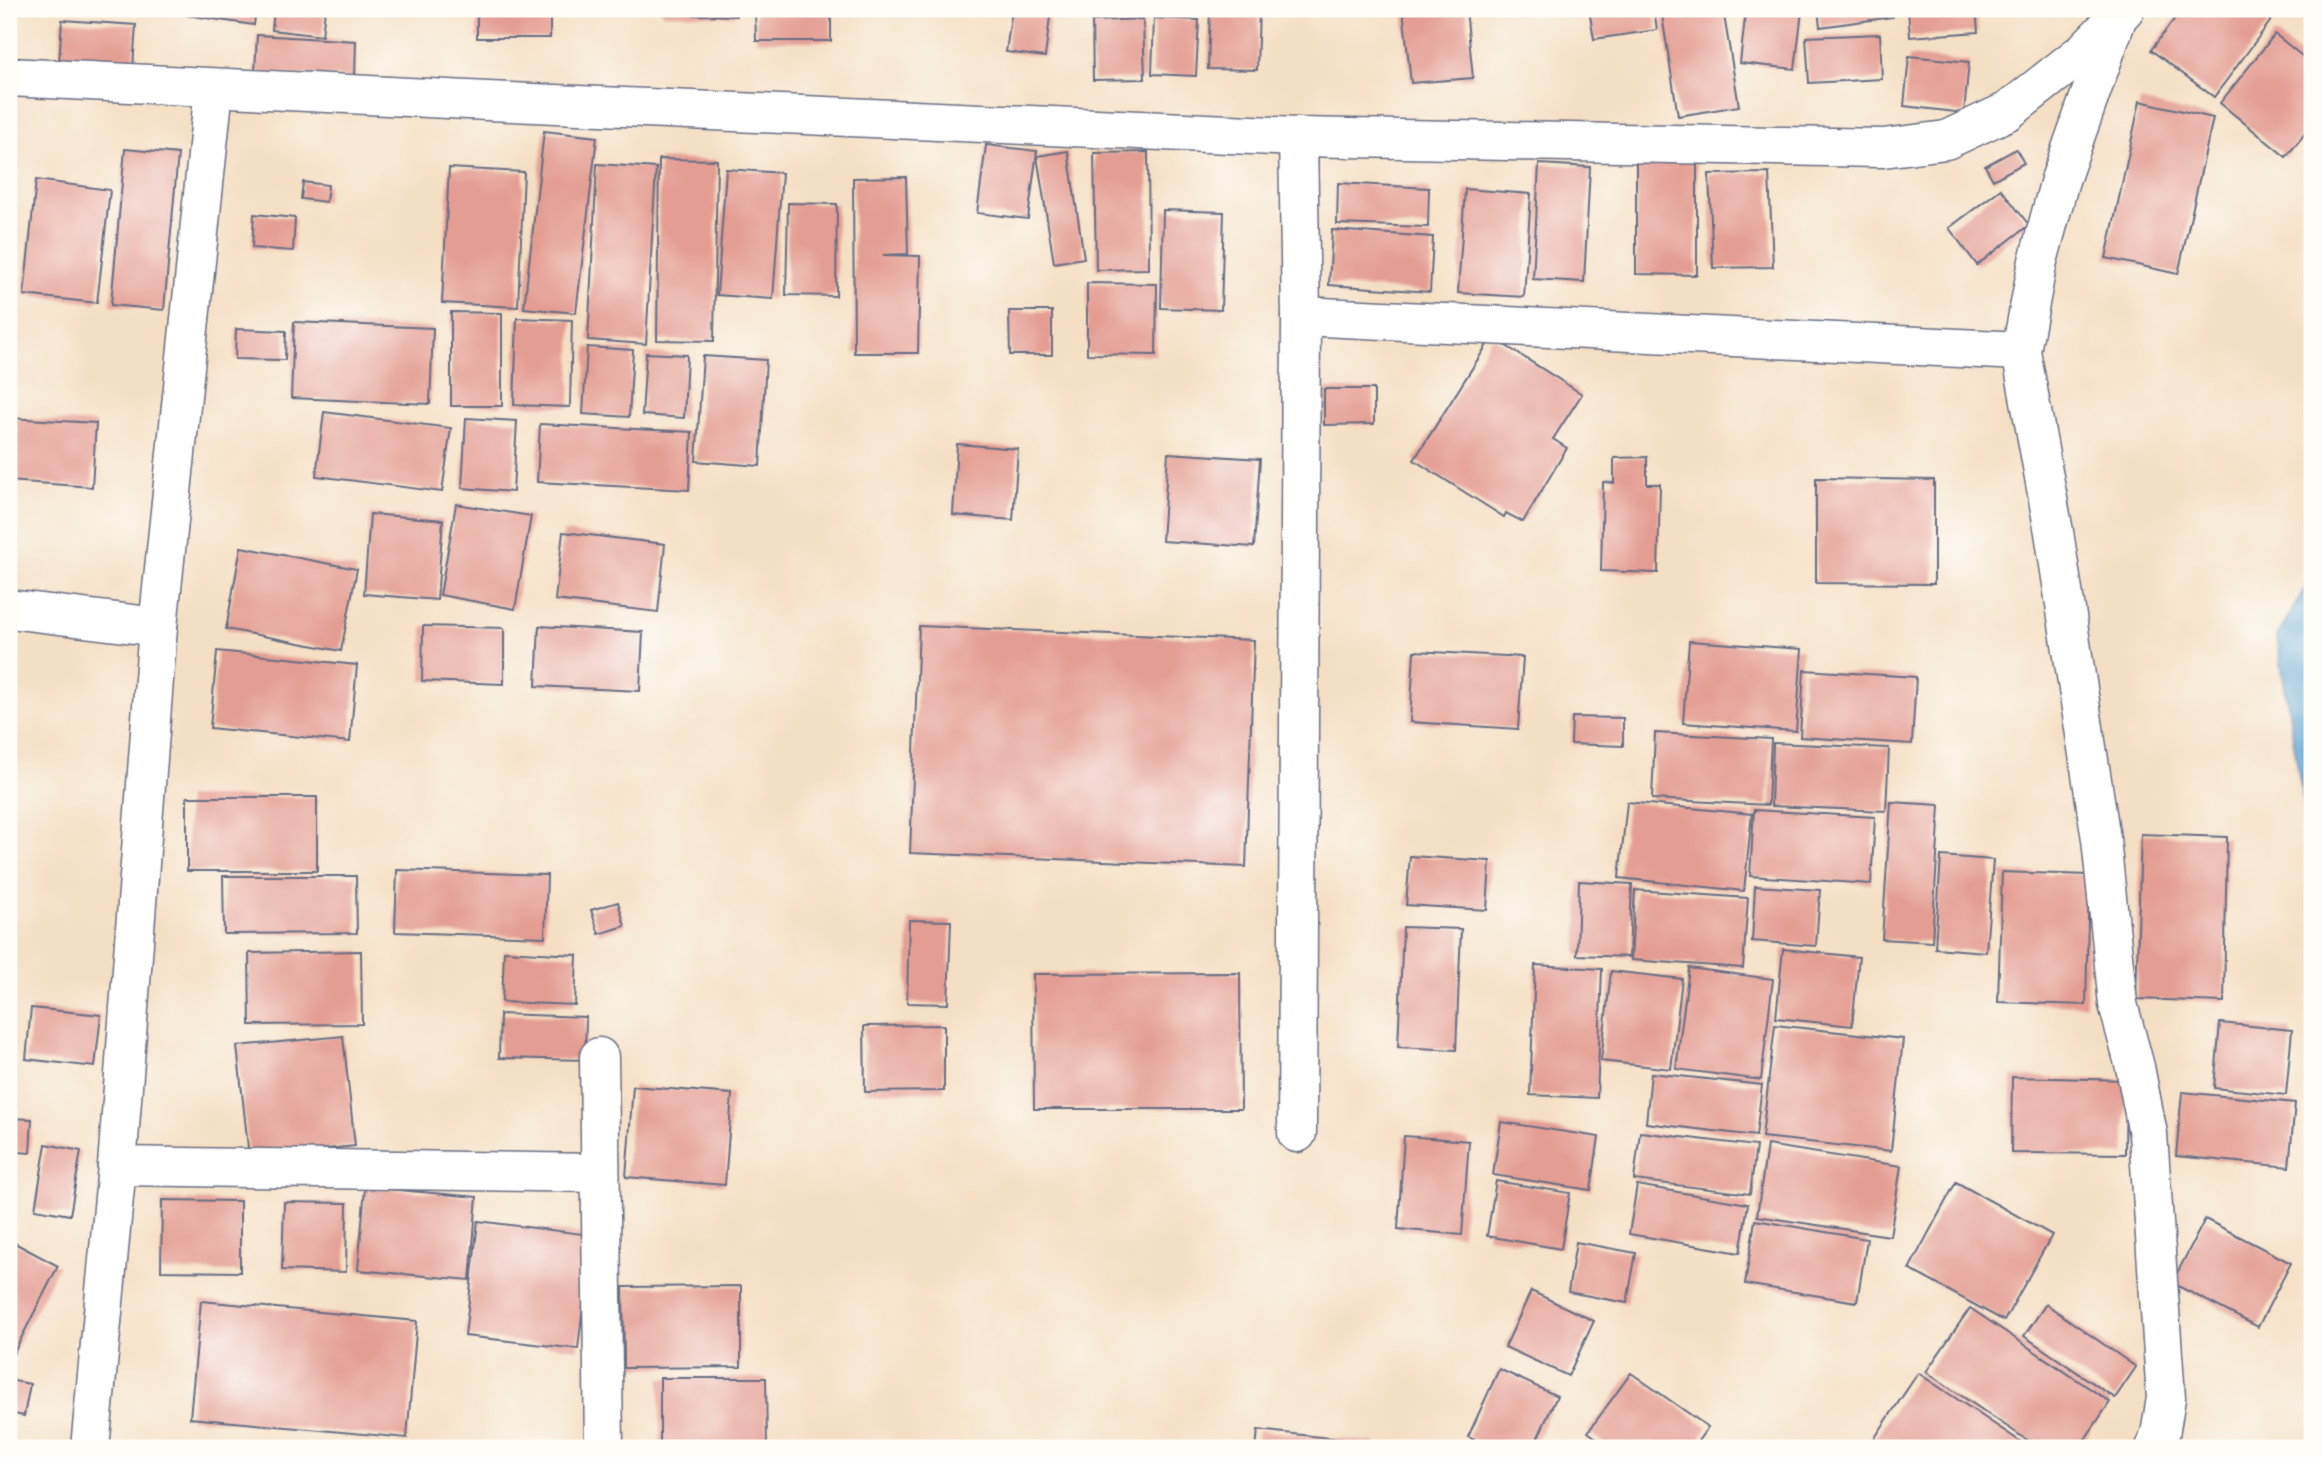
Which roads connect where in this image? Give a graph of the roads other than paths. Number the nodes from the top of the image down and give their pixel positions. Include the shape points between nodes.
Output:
1 (2121, 12) edge
2 (9, 77) edge
3 (214, 89) junction
4 (1298, 137) junction
5 (1301, 316) junction
6 (2021, 351) junction
7 (9, 609) edge
8 (158, 627) junction
9 (599, 1057) dead end
10 (1297, 1133) dead end
11 (117, 1166) junction
12 (599, 1173) junction
13 (90, 1448) edge
14 (604, 1448) edge
15 (2155, 1448) edge

1 - 4 street via 2083,52 2008,111 1947,140 1883,148
1 - 6 street via 2060,180
2 - 3 street
3 - 4 street
3 - 8 street
4 - 5 street
5 - 6 street
5 - 10 street
6 - 15 street via 2101,839 2119,1004 2148,1134 2166,1398
7 - 8 street
8 - 11 street
9 - 12 street
11 - 12 street
11 - 13 street
12 - 14 street

